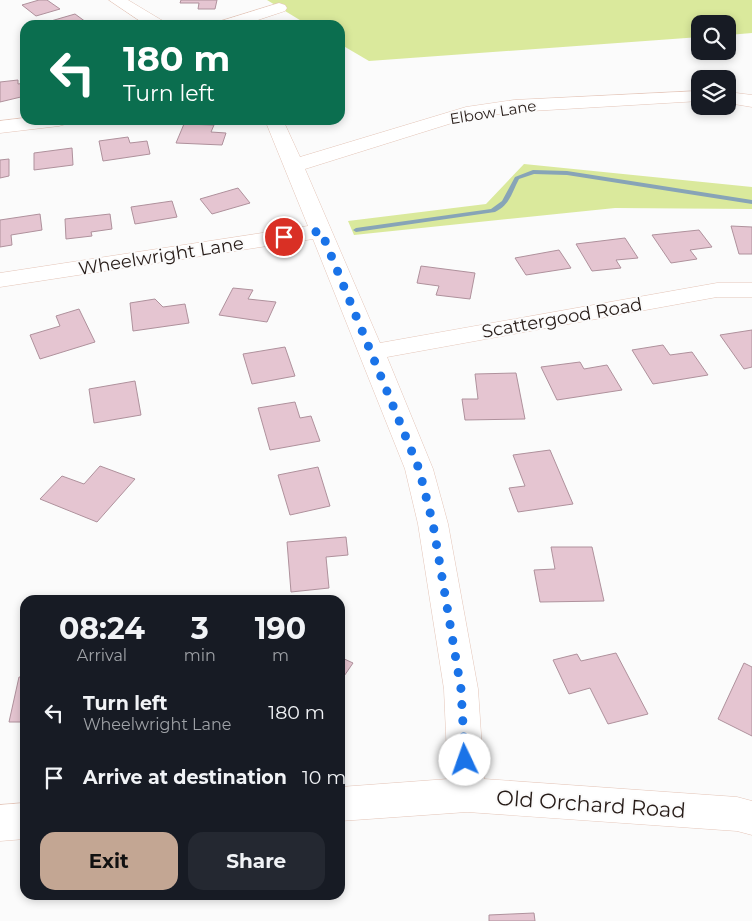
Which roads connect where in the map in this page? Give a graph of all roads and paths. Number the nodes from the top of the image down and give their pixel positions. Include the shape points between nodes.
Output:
1 (117, 0) edge
2 (280, 8) dead end
3 (149, 20) edge
4 (243, 20) edge
5 (691, 96) edge
6 (736, 99) edge
7 (752, 101) edge
8 (20, 125) edge
9 (276, 125) edge
10 (0, 127) edge
11 (293, 166) junction
12 (321, 231) junction
13 (0, 280) edge
14 (752, 290) edge
15 (372, 352) junction
16 (467, 795) junction
17 (345, 804) edge
18 (752, 818) edge
19 (20, 821) edge
20 (0, 823) edge

1 - 3 street
2 - 4 street
5 - 11 street, Elbow Lane via 514,106 466,113
6 - 7 street
8 - 10 street
9 - 11 street
11 - 12 street
12 - 13 street, Wheelwright Lane
12 - 15 street
14 - 15 street, Scattergood Road via 717,290
15 - 16 street via 419,469 433,524 461,689
16 - 17 street, Old Orchard Road
16 - 18 street, Old Orchard Road via 737,814
19 - 20 street

